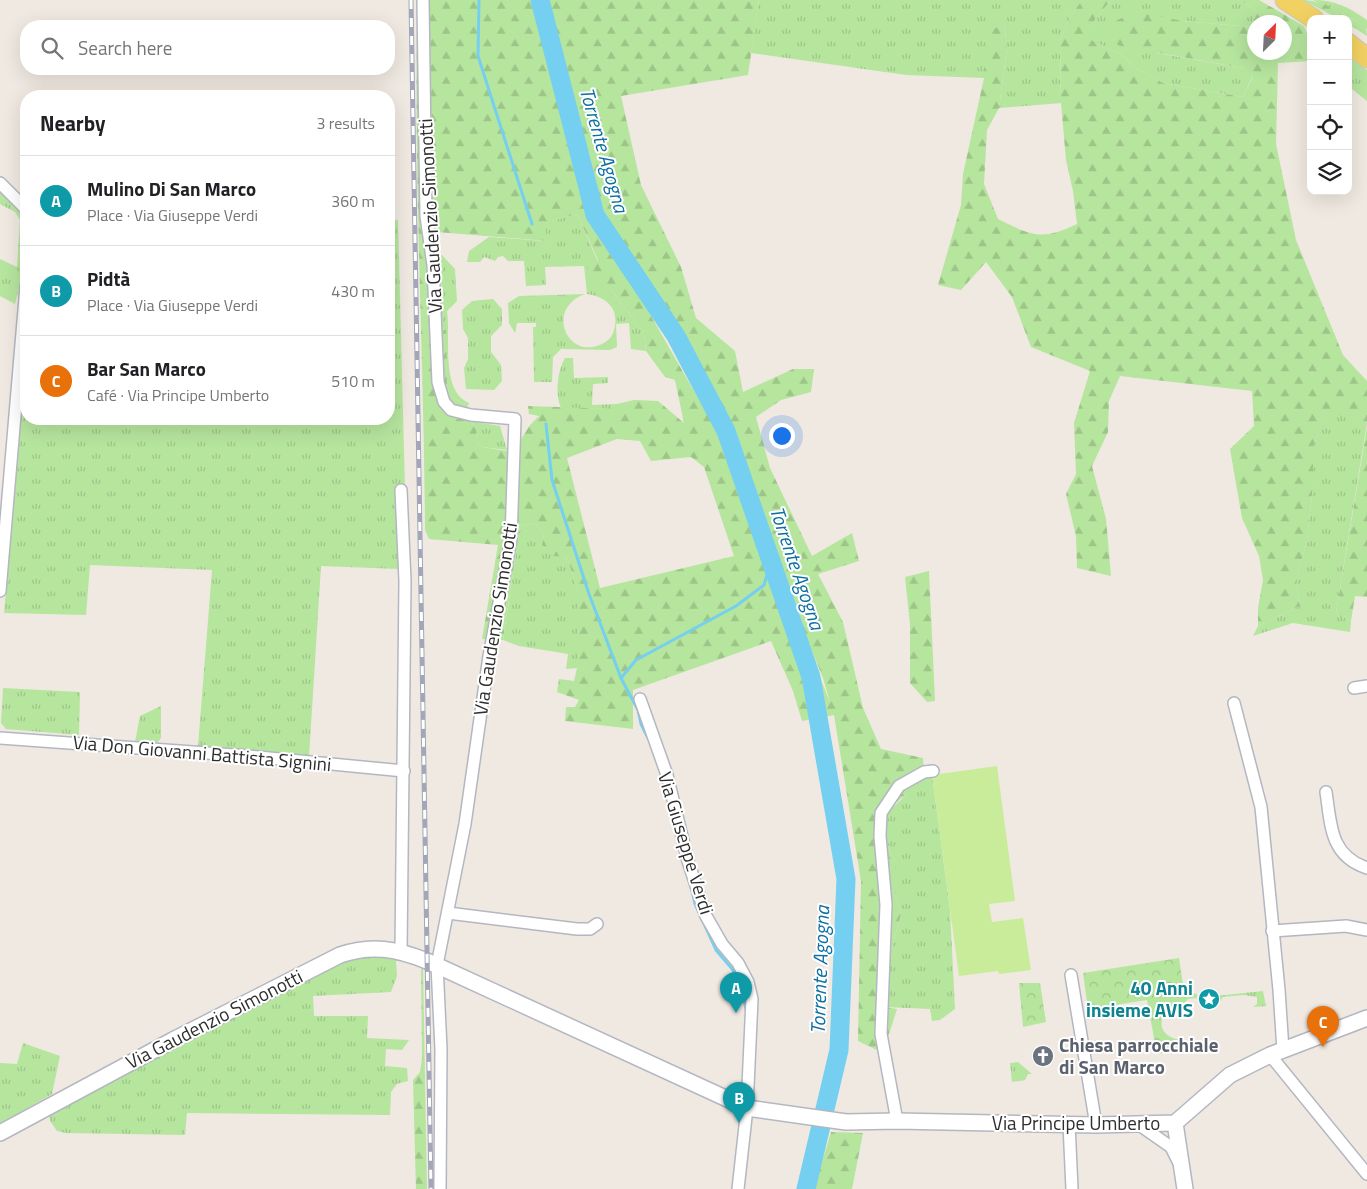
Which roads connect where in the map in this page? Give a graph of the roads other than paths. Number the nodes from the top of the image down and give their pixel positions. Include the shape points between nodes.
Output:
1 (424, 0) edge
2 (1285, 0) edge
3 (1308, 15) edge
4 (1352, 46) edge
5 (1367, 58) edge
6 (0, 182) edge
7 (20, 203) edge
8 (20, 356) edge
9 (400, 490) dead end
10 (0, 591) edge
11 (1367, 686) edge
12 (1354, 688) dead end
13 (640, 699) dead end
14 (1234, 703) dead end
15 (0, 738) edge
16 (404, 771) junction
17 (933, 771) dead end
18 (1326, 792) dead end
19 (1367, 868) edge
20 (448, 912) junction
21 (596, 924) dead end
22 (1367, 930) edge
23 (1272, 931) junction
24 (401, 951) junction
25 (437, 966) junction
26 (1071, 975) dead end
27 (1367, 1018) edge
28 (1276, 1052) junction
29 (747, 1108) junction
30 (897, 1120) junction
31 (846, 1122) joint
32 (1175, 1123) junction
33 (1069, 1124) junction
34 (1138, 1124) junction
35 (1096, 1125) junction
36 (0, 1132) edge
37 (1181, 1165) junction
38 (1367, 1174) edge
39 (440, 1189) edge
40 (738, 1189) edge
41 (1072, 1189) edge
42 (1186, 1189) edge

1 - 20 street, Via Gaudenzio Simonotti via 426,216 434,265 438,382 444,402 451,410 515,419 511,539
2 - 3 main road
4 - 5 main road
6 - 7 street
8 - 10 street
9 - 16 street via 405,581
11 - 12 street
13 - 29 street, Via Giuseppe Verdi via 667,775 688,861 706,916 748,982 752,999
14 - 23 street via 1261,807
15 - 16 street, Via Don Giovanni Battista Signini
16 - 24 street
17 - 30 street via 924,772 899,786 882,813 880,836 886,905 881,1034
18 - 19 street via 1335,842 1352,863
20 - 21 street via 577,929
20 - 25 street, Via Gaudenzio Simonotti
22 - 23 street via 1346,926
23 - 28 street
24 - 25 street, Via Gaudenzio Simonotti
24 - 36 street, Via Gaudenzio Simonotti via 369,948 340,955
25 - 29 street, Via Gaudenzio Simonotti
25 - 39 street via 441,1049
26 - 35 street
27 - 28 street, Via Principe Umberto
28 - 32 street, Via Principe Umberto via 1230,1075
28 - 38 street
29 - 31 street, Via Gaudenzio Simonotti
29 - 40 street, Via Giuseppe Verdi
30 - 31 street, Via Principe Umberto
30 - 33 street, Via Principe Umberto
32 - 34 street, Via Principe Umberto
32 - 37 street
33 - 35 street, Via Principe Umberto
33 - 41 street
34 - 35 street, Via Principe Umberto
34 - 37 street via 1171,1147
37 - 42 street

